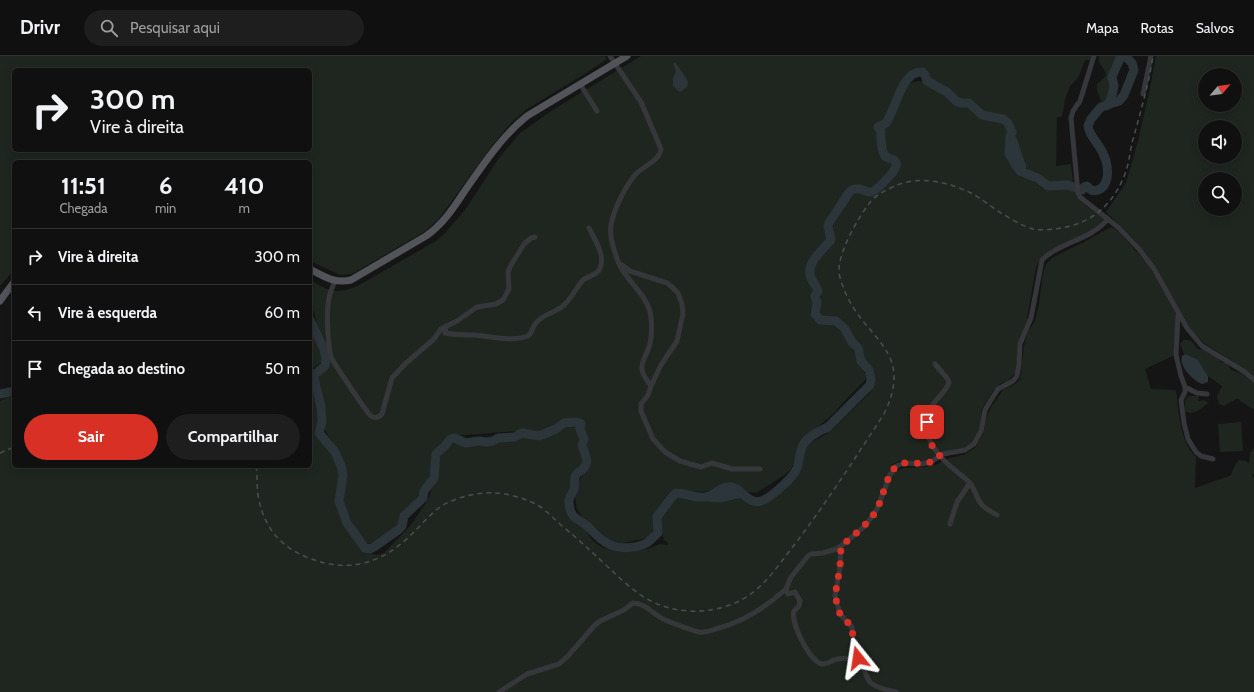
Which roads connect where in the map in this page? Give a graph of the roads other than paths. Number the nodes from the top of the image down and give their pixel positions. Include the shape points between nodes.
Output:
1 (610, 56) edge
2 (627, 56) edge
3 (1094, 56) edge
4 (1151, 56) edge
5 (615, 63) junction
6 (580, 84) junction
7 (1143, 94) dead end
8 (597, 111) dead end
9 (1108, 219) junction
10 (589, 228) dead end
11 (535, 237) dead end
12 (618, 262) junction
13 (312, 270) edge
14 (335, 281) junction
15 (12, 285) edge
16 (0, 301) edge
17 (1177, 310) junction
18 (446, 326) junction
19 (936, 364) dead end
20 (1254, 380) edge
21 (651, 386) junction
22 (1185, 387) junction
23 (1207, 394) dead end
24 (940, 456) junction
25 (1214, 459) dead end
26 (760, 469) dead end
27 (970, 483) junction
28 (997, 515) dead end
29 (950, 524) dead end
30 (841, 546) junction
31 (786, 589) junction
32 (859, 662) junction
33 (499, 692) edge
34 (896, 692) edge

1 - 5 street
2 - 5 main road
3 - 9 street via 1080,101 1071,118 1078,193
4 - 7 street
5 - 6 main road
5 - 12 street via 641,102 661,149 659,156 633,177 619,203 611,226
6 - 8 street
6 - 14 main road via 527,116 508,132 448,216 434,231 357,277 346,282
9 - 17 street via 1129,238 1147,260
9 - 24 street via 1094,231 1048,254 1042,260 1031,318 1020,344 1017,376 998,389 991,400 974,444 968,449
10 - 18 street via 599,249 600,269 593,276 584,279 564,306 536,322 528,336 502,339 475,335 455,336 444,333
11 - 18 street via 524,244 513,260 508,272 509,289 503,300 496,304 477,307
12 - 21 street via 645,299 651,316 650,346 641,368
12 - 21 street via 630,271 667,283 678,293 682,304 683,314 678,338
13 - 14 main road
14 - 18 street via 329,299 332,359 371,416 376,418 382,414 392,378 396,373
15 - 16 main road
17 - 20 street via 1187,328 1202,346
17 - 22 street via 1179,318 1176,355
19 - 24 street via 949,384 928,414 928,434 932,446
21 - 26 street via 641,411 653,439 665,452 680,461 701,467 712,463 732,469
22 - 23 street via 1197,393
22 - 25 street via 1181,406 1188,439 1200,456
24 - 27 street
24 - 30 street via 931,462 896,466 872,518
27 - 28 street via 982,505
27 - 29 street via 958,502
30 - 31 street via 808,556 791,577
30 - 32 street via 835,596 840,614 852,627
31 - 32 street via 788,594 795,592 798,596 800,604 793,617 801,640 814,660 822,664 838,659
31 - 33 street via 750,616 703,633 670,622 641,604 633,603 600,621 559,664 527,674
32 - 34 street via 869,681

